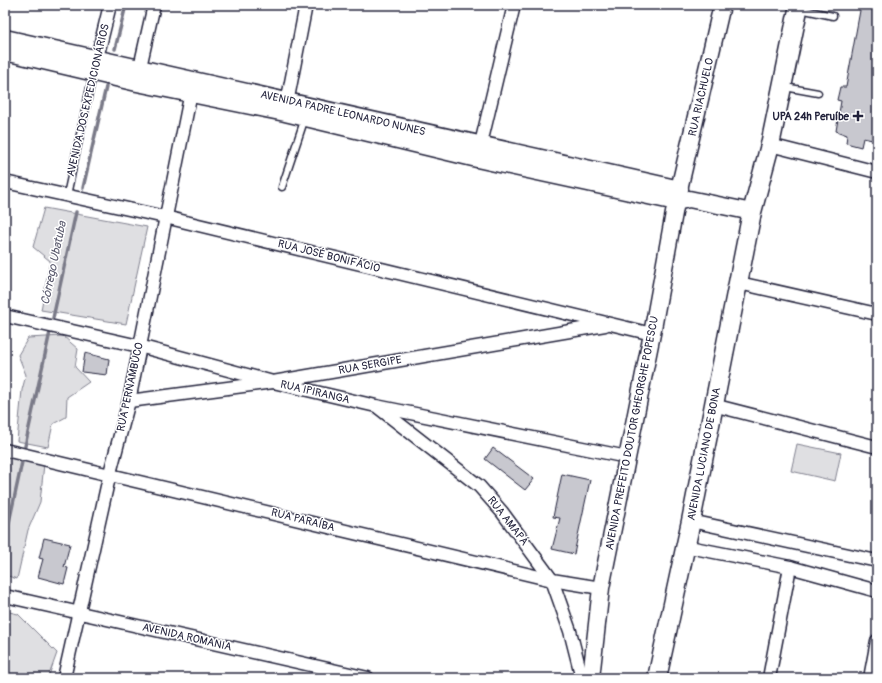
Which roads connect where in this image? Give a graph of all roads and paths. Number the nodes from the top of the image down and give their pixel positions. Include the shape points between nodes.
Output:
1 (110, 5) edge
2 (154, 5) edge
3 (306, 5) edge
4 (514, 5) edge
5 (722, 5) edge
6 (798, 7) edge
7 (833, 16) dead end
8 (5, 38) edge
9 (5, 52) edge
10 (95, 65) junction
11 (138, 75) junction
12 (782, 86) junction
13 (192, 87) junction
14 (818, 93) dead end
15 (286, 107) junction
16 (305, 118) junction
17 (770, 145) junction
18 (479, 152) junction
19 (877, 172) edge
20 (5, 182) edge
21 (282, 187) dead end
22 (67, 195) junction
23 (682, 197) junction
24 (752, 212) junction
25 (165, 217) junction
26 (739, 283) junction
27 (877, 314) edge
28 (5, 316) edge
29 (611, 324) junction
30 (652, 334) junction
31 (139, 346) junction
32 (273, 382) junction
33 (129, 401) junction
34 (713, 405) junction
35 (376, 406) junction
36 (877, 447) edge
37 (5, 450) edge
38 (627, 457) junction
39 (110, 473) junction
40 (691, 521) junction
41 (684, 546) junction
42 (877, 561) edge
43 (790, 567) junction
44 (552, 580) junction
45 (601, 588) junction
46 (877, 591) edge
47 (5, 596) edge
48 (78, 613) junction
49 (877, 641) edge
50 (64, 678) edge
51 (368, 678) edge
52 (582, 678) edge
53 (591, 678) edge
54 (657, 678) edge
55 (769, 678) edge
56 (870, 678) edge

1 - 10 street, AVENIDA DOS EXPEDICIONÁRIOS
2 - 11 street
3 - 15 street
4 - 18 street
5 - 23 street, RUA RIACHUELO
6 - 7 lane
6 - 12 main road, AVENIDA LUCIANO DE BONA
8 - 10 street, AVENIDA PADRE LEONARDO NUNES
9 - 10 street, AVENIDA PADRE LEONARDO NUNES
10 - 11 street, AVENIDA PADRE LEONARDO NUNES
10 - 22 lane, AVENIDA DOS EXPEDICIONÁRIOS
11 - 13 street, AVENIDA PADRE LEONARDO NUNES
12 - 14 lane
12 - 17 main road, AVENIDA LUCIANO DE BONA
13 - 15 street, AVENIDA PADRE LEONARDO NUNES
13 - 25 street, RUA PERNAMBUCO
15 - 16 street, AVENIDA PADRE LEONARDO NUNES
15 - 18 street, AVENIDA PADRE LEONARDO NUNES
16 - 18 street, AVENIDA PADRE LEONARDO NUNES
16 - 21 lane
17 - 19 street
17 - 24 main road, AVENIDA LUCIANO DE BONA
18 - 23 street, AVENIDA PADRE LEONARDO NUNES
20 - 22 street, RUA JOSÉ BONIFÁCIO
22 - 25 street, RUA JOSÉ BONIFÁCIO
23 - 24 street, AVENIDA PADRE LEONARDO NUNES
23 - 30 street, AVENIDA PREFEITO DOUTOR GHEORGHE POPESCU
24 - 26 main road, AVENIDA LUCIANO DE BONA
25 - 29 street, RUA JOSÉ BONIFÁCIO
25 - 31 street, RUA PERNAMBUCO
26 - 27 street
26 - 34 main road, AVENIDA LUCIANO DE BONA
28 - 31 street, RUA IPIRANGA
29 - 30 street, RUA JOSÉ BONIFÁCIO
29 - 32 street, RUA SERGIPE
30 - 38 street, AVENIDA PREFEITO DOUTOR GHEORGHE POPESCU
31 - 32 street, RUA IPIRANGA
31 - 33 street, RUA PERNAMBUCO
32 - 33 street, RUA SERGIPE
32 - 35 street, RUA IPIRANGA
33 - 39 street, RUA PERNAMBUCO
34 - 36 street
34 - 40 main road, AVENIDA LUCIANO DE BONA
35 - 38 street, RUA IPIRANGA
35 - 44 street, RUA AMAPÁ via 479,486 502,512
37 - 39 street, RUA PARAÍBA
38 - 45 street, AVENIDA PREFEITO DOUTOR GHEORGHE POPESCU
39 - 44 street, RUA PARAÍBA
39 - 48 street, RUA PERNAMBUCO
40 - 41 main road, AVENIDA LUCIANO DE BONA
40 - 42 street
41 - 43 street
41 - 54 main road, AVENIDA LUCIANO DE BONA
43 - 46 street
43 - 55 street
44 - 45 street, RUA PARAÍBA
44 - 52 street, RUA AMAPÁ via 570,631
45 - 53 street, AVENIDA PREFEITO DOUTOR GHEORGHE POPESCU
47 - 48 street, AVENIDA ROMANIA
48 - 50 street, RUA PERNAMBUCO
48 - 51 street, AVENIDA ROMANIA
49 - 56 street

